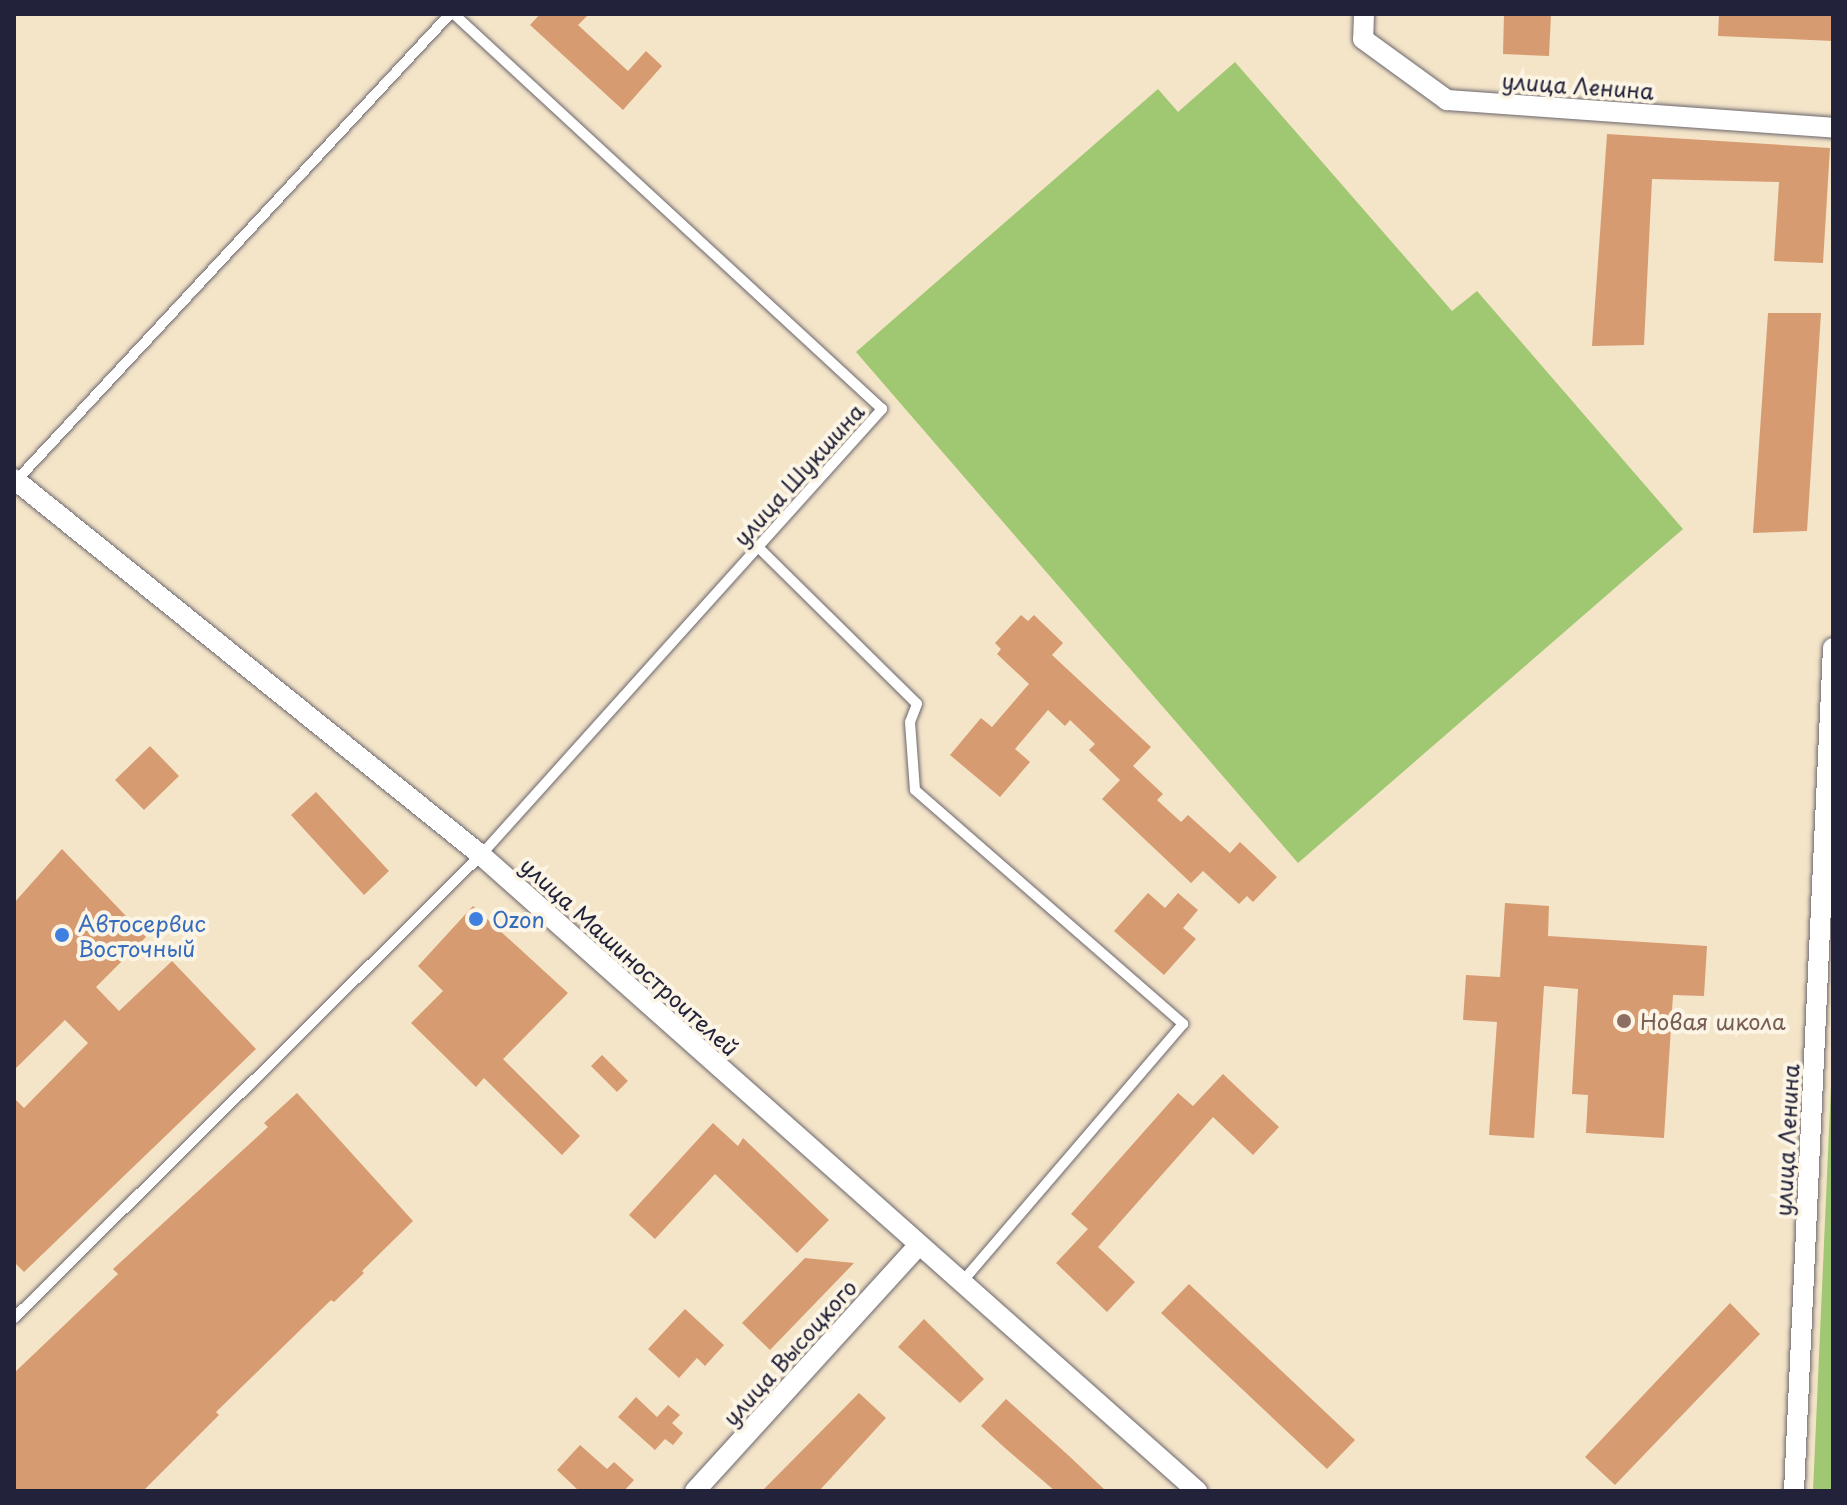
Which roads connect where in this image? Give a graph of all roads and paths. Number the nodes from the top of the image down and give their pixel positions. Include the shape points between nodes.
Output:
1 (452, 14) edge
2 (1364, 14) edge
3 (1833, 128) edge
4 (15, 480) edge
5 (758, 547) junction
6 (1833, 648) edge
7 (481, 855) junction
8 (919, 1245) junction
9 (961, 1283) junction
10 (14, 1318) edge
11 (695, 1491) edge
12 (1197, 1491) edge
13 (1794, 1491) edge

1 - 4 lane
1 - 5 lane, улица Шукшина via 882,409
2 - 3 street, улица Ленина via 1363,39 1447,100
4 - 7 street, улица Машиностроителей
5 - 7 lane, улица Шукшина
5 - 9 lane via 917,704 910,722 915,790 1183,1024
6 - 13 street, улица Ленина
7 - 8 street, улица Машиностроителей
7 - 10 lane, улица Шукшина
8 - 9 street, улица Машиностроителей
8 - 11 street, улица Высоцкого
9 - 12 street, улица Машиностроителей

